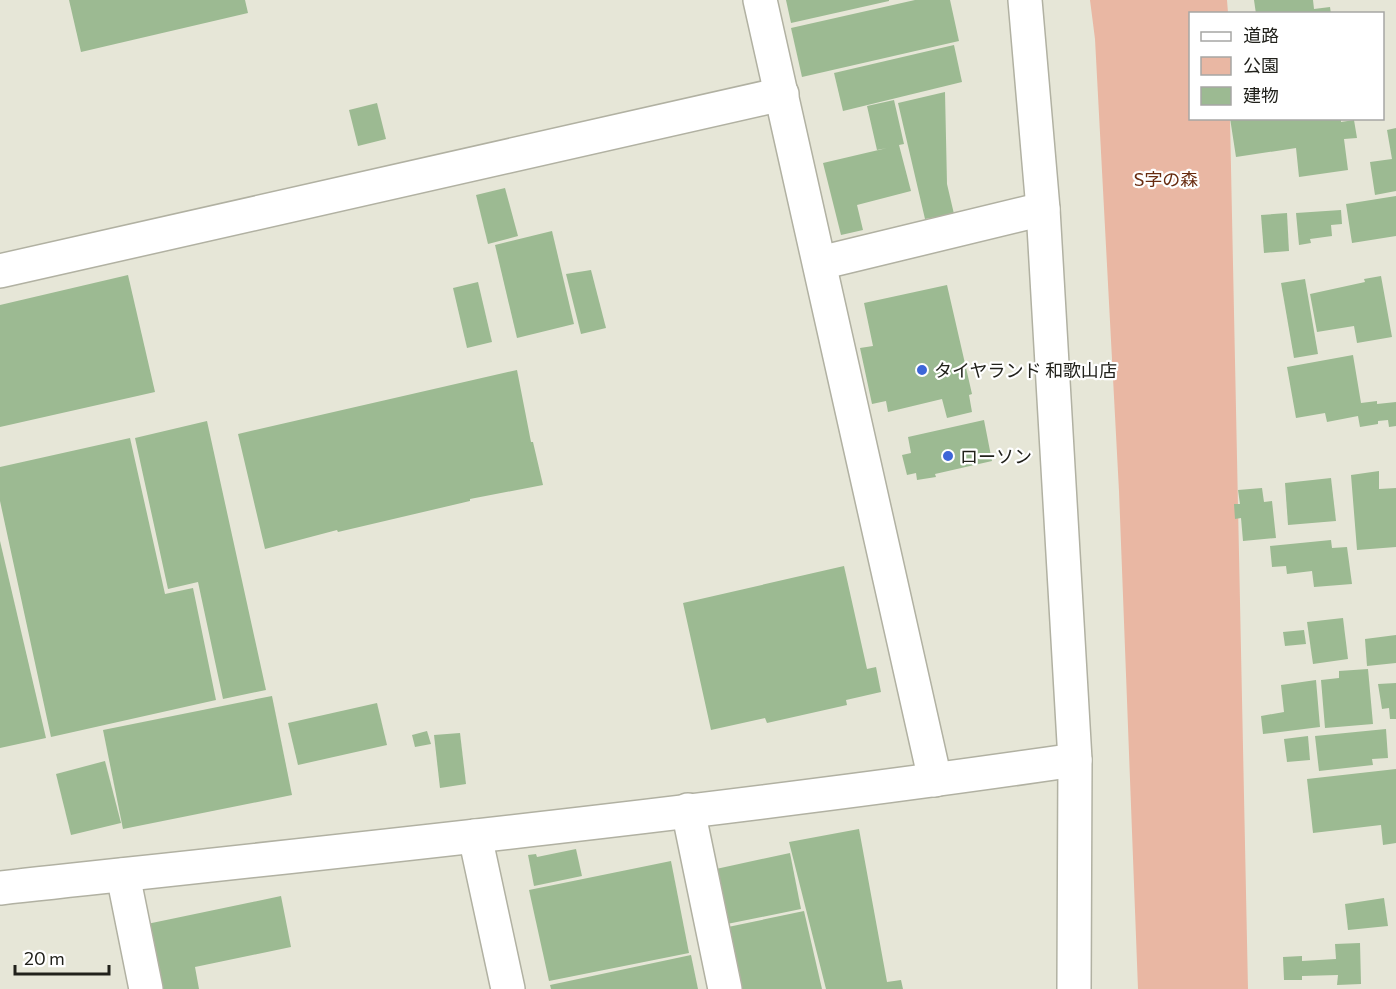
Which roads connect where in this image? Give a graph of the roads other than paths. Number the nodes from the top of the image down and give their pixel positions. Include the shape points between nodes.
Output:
1 (760, 0) edge
2 (1025, 0) edge
3 (782, 94) junction
4 (1043, 209) junction
5 (820, 262) junction
6 (0, 271) edge
7 (1075, 760) junction
8 (934, 780) junction
9 (688, 810) junction
10 (475, 836) junction
11 (123, 875) junction
12 (0, 888) edge
13 (146, 989) edge
14 (508, 989) edge
15 (725, 989) edge
16 (1074, 989) edge

1 - 3 street
2 - 4 street
3 - 5 street
3 - 6 street
4 - 5 street
4 - 7 street
5 - 8 street
7 - 8 street
7 - 16 street
8 - 9 street
9 - 10 street
9 - 15 street
10 - 11 street
10 - 14 street
11 - 12 street
11 - 13 street

